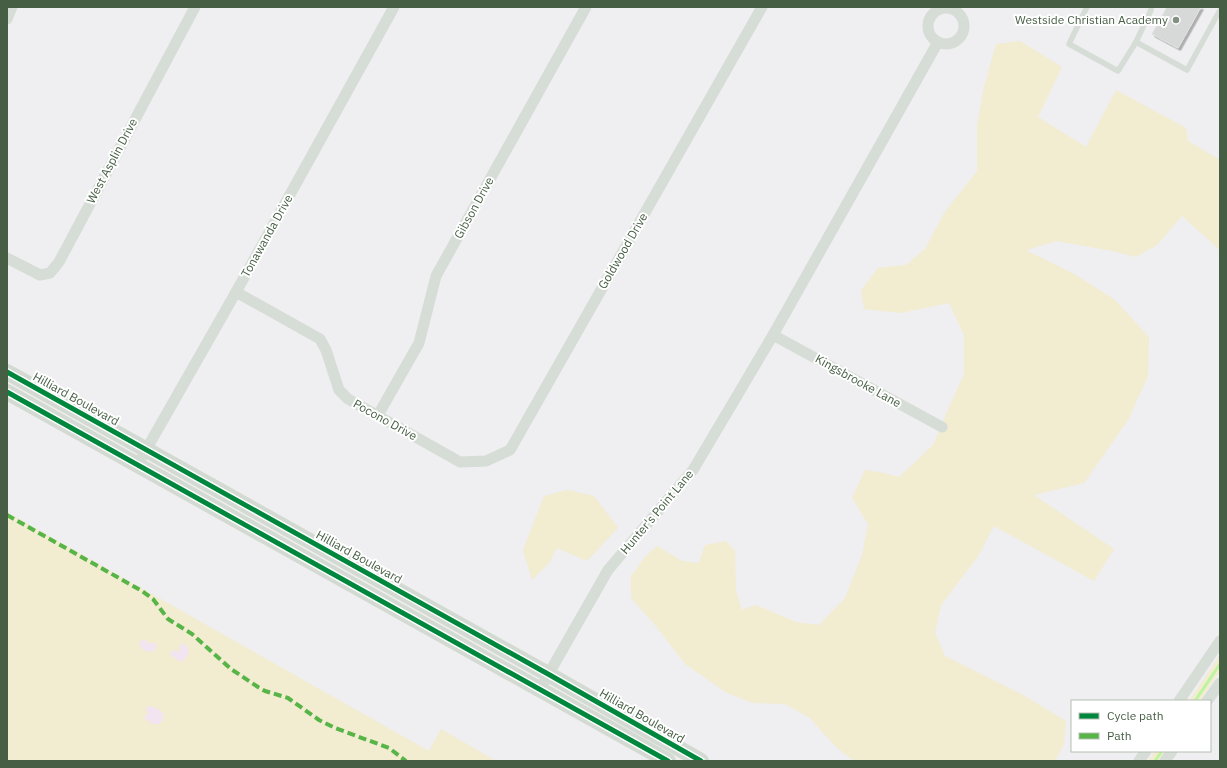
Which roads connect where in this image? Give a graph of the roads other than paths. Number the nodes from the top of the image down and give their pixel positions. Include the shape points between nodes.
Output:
1 (12, 7) edge
2 (195, 7) edge
3 (394, 7) edge
4 (586, 7) edge
5 (762, 7) edge
6 (1087, 7) edge
7 (1151, 7) edge
8 (1220, 10) edge
9 (7, 19) edge
10 (938, 42) dead end
11 (1136, 42) junction
12 (7, 258) edge
13 (236, 292) junction
14 (773, 335) junction
15 (7, 372) edge
16 (7, 392) edge
17 (378, 415) junction
18 (942, 428) dead end
19 (146, 449) junction
20 (460, 462) joint
21 (138, 464) junction
22 (1220, 641) edge
23 (548, 674) junction
24 (1220, 683) edge
25 (540, 688) junction
26 (1180, 700) edge
27 (1208, 700) edge
28 (1145, 752) edge
29 (1171, 752) edge
30 (668, 761) edge
31 (701, 761) edge
32 (1139, 761) edge
33 (1165, 761) edge

1 - 9 street
2 - 12 street, West Asplin Drive via 59,262 50,273 40,275
3 - 13 street, Tonawanda Drive
4 - 17 street, Gibson Drive via 436,276 420,343
5 - 20 street, Goldwood Drive via 510,450 486,461
6 - 11 lane via 1069,44 1118,72
7 - 11 lane
8 - 11 lane via 1187,70
10 - 14 street, Hunter's Point Lane
13 - 17 street, Pocono Drive via 320,340 326,350 339,390 348,399
13 - 19 street, Tonawanda Drive
14 - 18 street, Kingsbrooke Lane
14 - 23 street, Hunter's Point Lane via 693,470 608,570
15 - 19 main road, Hilliard Boulevard
16 - 21 main road
17 - 20 street, Pocono Drive
19 - 21 street, Tonawanda Drive
19 - 23 main road, Hilliard Boulevard
21 - 25 main road
22 - 26 street
23 - 25 street, Hunter's Point Lane
23 - 31 main road, Hilliard Boulevard
24 - 27 street
25 - 30 main road
28 - 32 street
29 - 33 street

